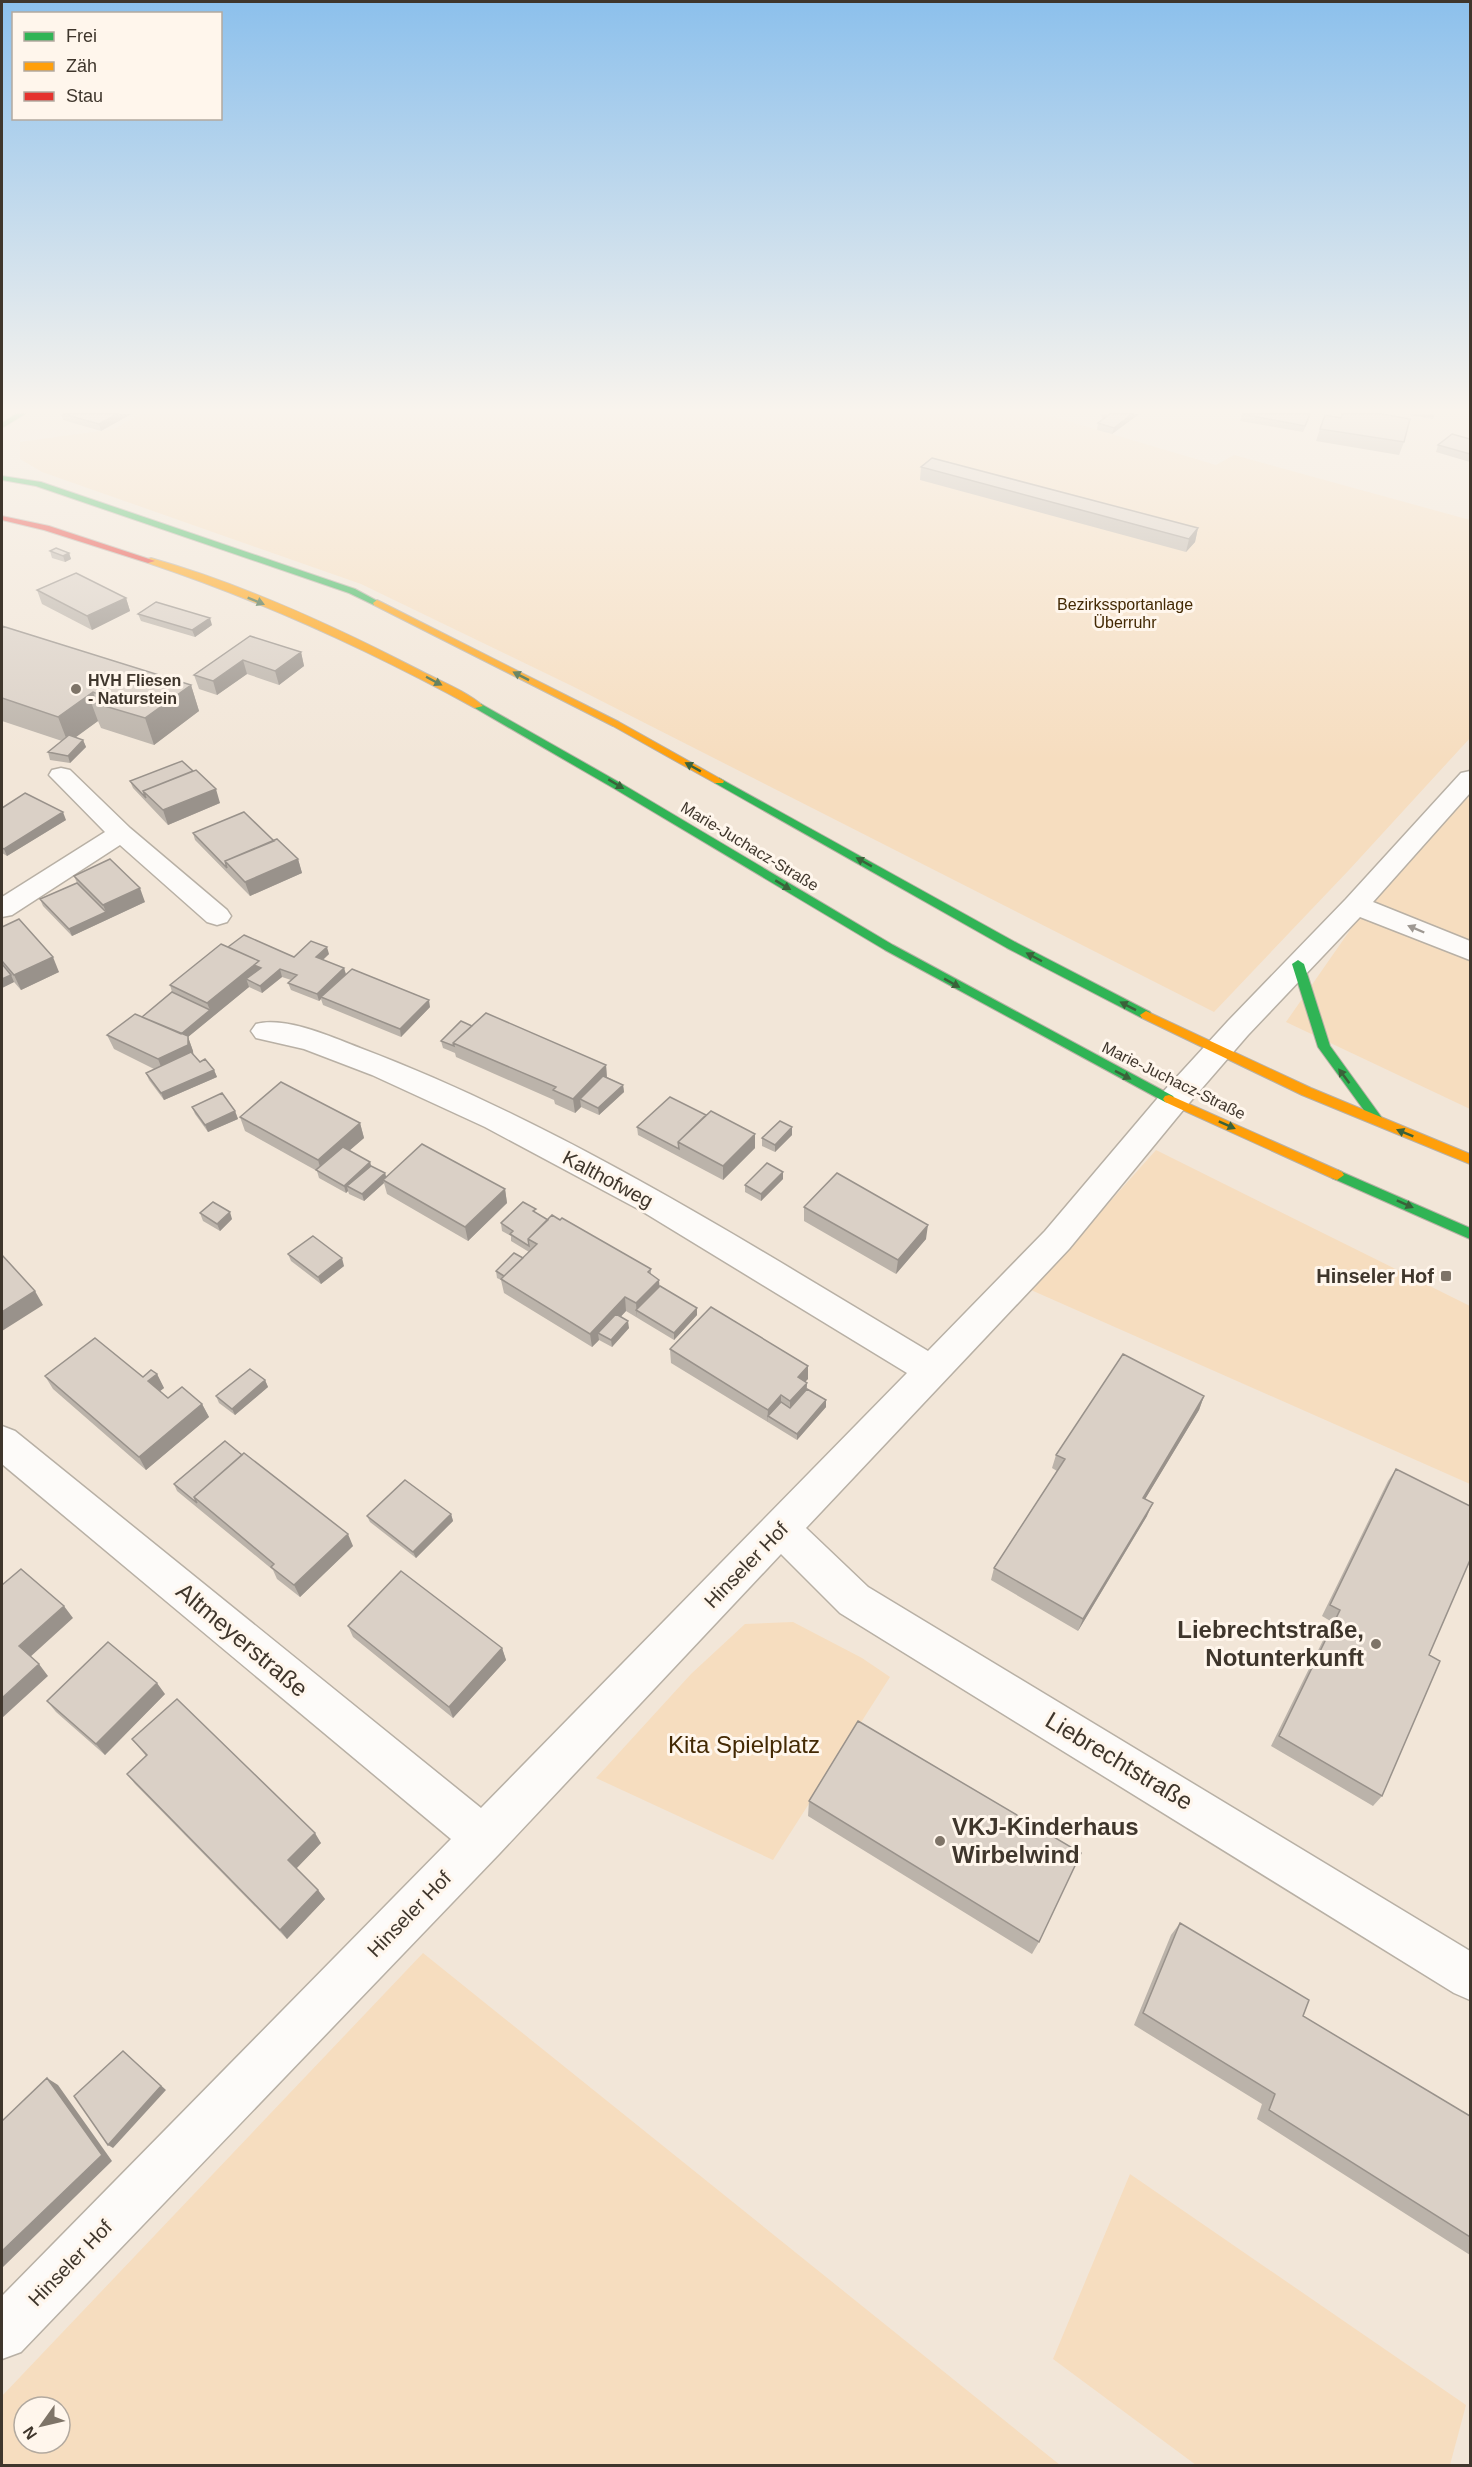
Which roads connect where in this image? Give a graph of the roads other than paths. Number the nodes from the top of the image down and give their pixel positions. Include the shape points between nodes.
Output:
1 (50, 529) edge
2 (170, 529) edge
3 (61, 776) dead end
4 (1470, 778) edge
5 (120, 833) junction
6 (1356, 905) junction
7 (2, 909) edge
8 (217, 916) dead end
9 (1470, 951) edge
10 (1298, 964) junction
11 (266, 1030) dead end
12 (1217, 1052) junction
13 (1173, 1101) junction
14 (1379, 1123) junction
15 (1470, 1159) edge
16 (1470, 1234) edge
17 (931, 1370) junction
18 (2, 1442) edge
19 (781, 1529) junction
20 (483, 1838) junction
21 (1470, 1977) edge
22 (2, 2333) edge

1 -> 13 main road, Marie-Juchacz-Straße via 177,569 300,618 430,679 566,754 850,926 1028,1026
12 -> 2 main road, Marie-Juchacz-Straße via 1011,945 616,724 352,591
3 - 5 street
4 - 6 street, Hinseler Hof
5 - 7 street
5 - 8 street
9 -> 6 street
6 - 10 street, Hinseler Hof
10 - 12 street, Hinseler Hof
14 -> 10 main road via 1324,1047
11 - 17 street, Kalthofweg via 310,1040 383,1068 496,1119 651,1201
12 - 13 street, Hinseler Hof
12 - 14 main road, Marie-Juchacz-Straße
13 -> 16 main road, Marie-Juchacz-Straße
13 - 17 street, Hinseler Hof via 1057,1240
15 -> 14 main road, Marie-Juchacz-Straße
17 - 19 street, Hinseler Hof
18 - 20 street, Altmeyerstraße
19 - 20 street, Hinseler Hof
19 - 21 street, Liebrechtstraße via 854,1600
20 - 22 street, Hinseler Hof

